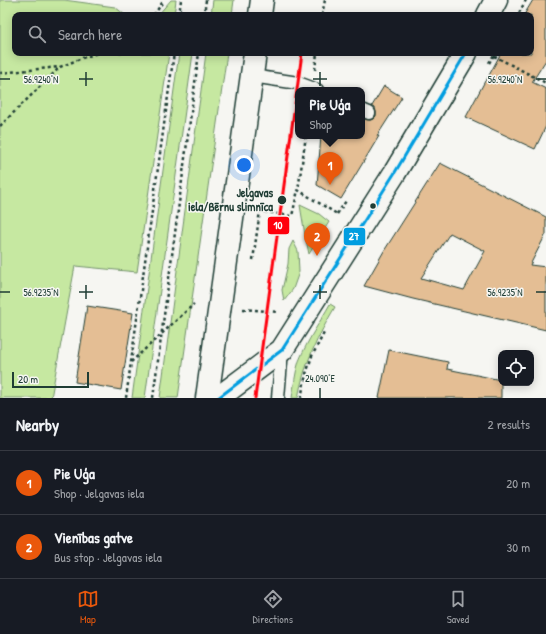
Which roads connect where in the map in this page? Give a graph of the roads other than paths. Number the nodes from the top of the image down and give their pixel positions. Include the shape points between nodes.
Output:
1 (262, 0) edge
2 (496, 0) edge
3 (260, 12) edge
4 (490, 12) edge
5 (255, 56) edge
6 (464, 56) edge
7 (252, 76) junction
8 (309, 87) edge
9 (282, 350) junction
10 (207, 398) edge
11 (218, 398) edge
12 (278, 398) edge

1 - 3 street
2 - 4 street
5 - 7 street
6 - 9 street via 394,174
7 - 8 lane
7 - 10 street
9 - 11 street
9 - 12 lane

